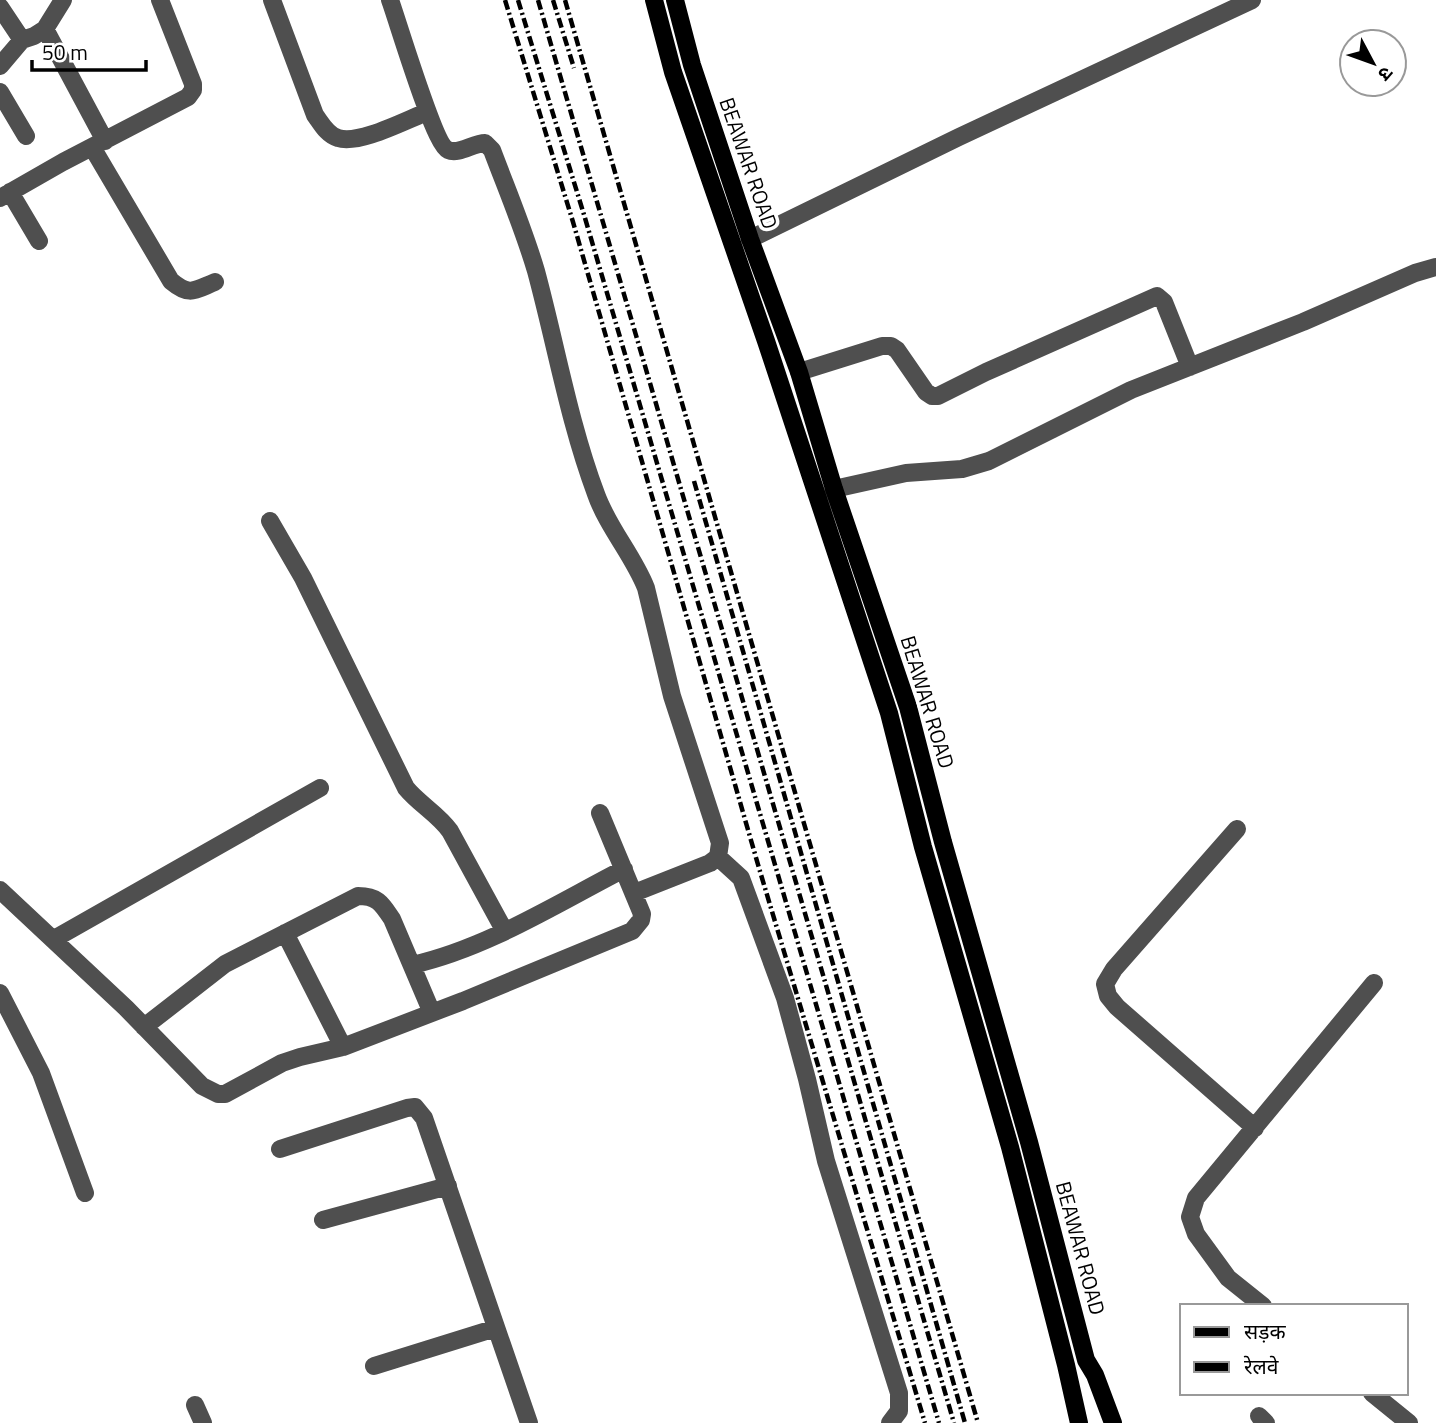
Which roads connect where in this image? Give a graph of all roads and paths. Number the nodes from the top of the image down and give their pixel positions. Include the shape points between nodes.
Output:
1 (63, 0) edge
2 (160, 0) edge
3 (272, 0) edge
4 (390, 0) edge
5 (654, 0) edge
6 (675, 0) edge
7 (1252, 0) edge
8 (0, 7) edge
9 (45, 29) junction
10 (22, 40) junction
11 (0, 66) edge
12 (0, 92) edge
13 (427, 112) junction
14 (26, 136) dead end
15 (98, 144) junction
16 (5, 195) edge
17 (751, 239) junction
18 (39, 241) dead end
19 (1429, 269) edge
20 (215, 282) dead end
21 (1436, 285) edge
22 (1191, 367) junction
23 (799, 372) junction
24 (834, 488) junction
25 (270, 521) dead end
26 (320, 788) dead end
27 (600, 813) dead end
28 (1237, 829) dead end
29 (718, 857) junction
30 (624, 869) junction
31 (0, 890) edge
32 (635, 893) junction
33 (504, 930) junction
34 (285, 933) junction
35 (54, 939) junction
36 (412, 965) junction
37 (1374, 983) dead end
38 (0, 993) edge
39 (432, 1013) junction
40 (145, 1027) junction
41 (343, 1047) junction
42 (1255, 1128) junction
43 (280, 1149) dead end
44 (448, 1186) junction
45 (85, 1193) dead end
46 (323, 1220) dead end
47 (1260, 1304) edge
48 (496, 1328) junction
49 (374, 1366) dead end
50 (1374, 1395) edge
51 (195, 1405) dead end
52 (203, 1423) edge
53 (528, 1423) edge
54 (890, 1423) edge
55 (1079, 1423) edge
56 (1113, 1423) edge
57 (1409, 1423) edge

1 - 9 street
2 - 15 street via 192,90 183,101
3 - 13 street via 315,115 326,130 338,138 358,139
4 - 13 street
5 - 55 main road, BEAWAR ROAD via 673,72 889,713 1010,1147
6 - 17 main road, BEAWAR ROAD
7 - 17 street
8 - 10 street
9 - 10 street
9 - 15 street
10 - 11 street
12 - 14 street
13 - 29 street via 447,150 479,142 492,150 535,269 596,495 646,589 672,696 720,843
15 - 16 street
15 - 20 street via 172,281 192,292
16 - 18 street
17 - 23 main road, BEAWAR ROAD
19 - 21 street
19 - 22 street
22 - 23 street via 1164,302 1157,296 939,396 926,392 891,346
22 - 24 street via 1132,390 989,461
23 - 24 main road, BEAWAR ROAD
24 - 56 main road, BEAWAR ROAD via 908,707 1086,1360
25 - 33 street via 303,578 406,788 450,831
26 - 35 street
27 - 30 street
28 - 42 street via 1105,984 1117,1007
29 - 32 street
29 - 54 street via 741,878 785,998 826,1161 899,1393 899,1411
30 - 32 street
30 - 33 street
31 - 35 street
32 - 39 street via 642,914 632,931
33 - 36 street via 439,959
34 - 36 street via 358,896 372,896 392,919
34 - 40 street via 225,964
34 - 41 street
35 - 40 street
36 - 39 street
37 - 42 street
38 - 45 street via 41,1073
39 - 41 street
40 - 41 street via 202,1086 218,1094 291,1060
42 - 47 street via 1196,1198 1190,1217 1196,1234 1228,1278
43 - 44 street via 415,1107 425,1118
44 - 46 street
44 - 48 street
48 - 49 street
48 - 53 street
50 - 57 street
51 - 52 street

